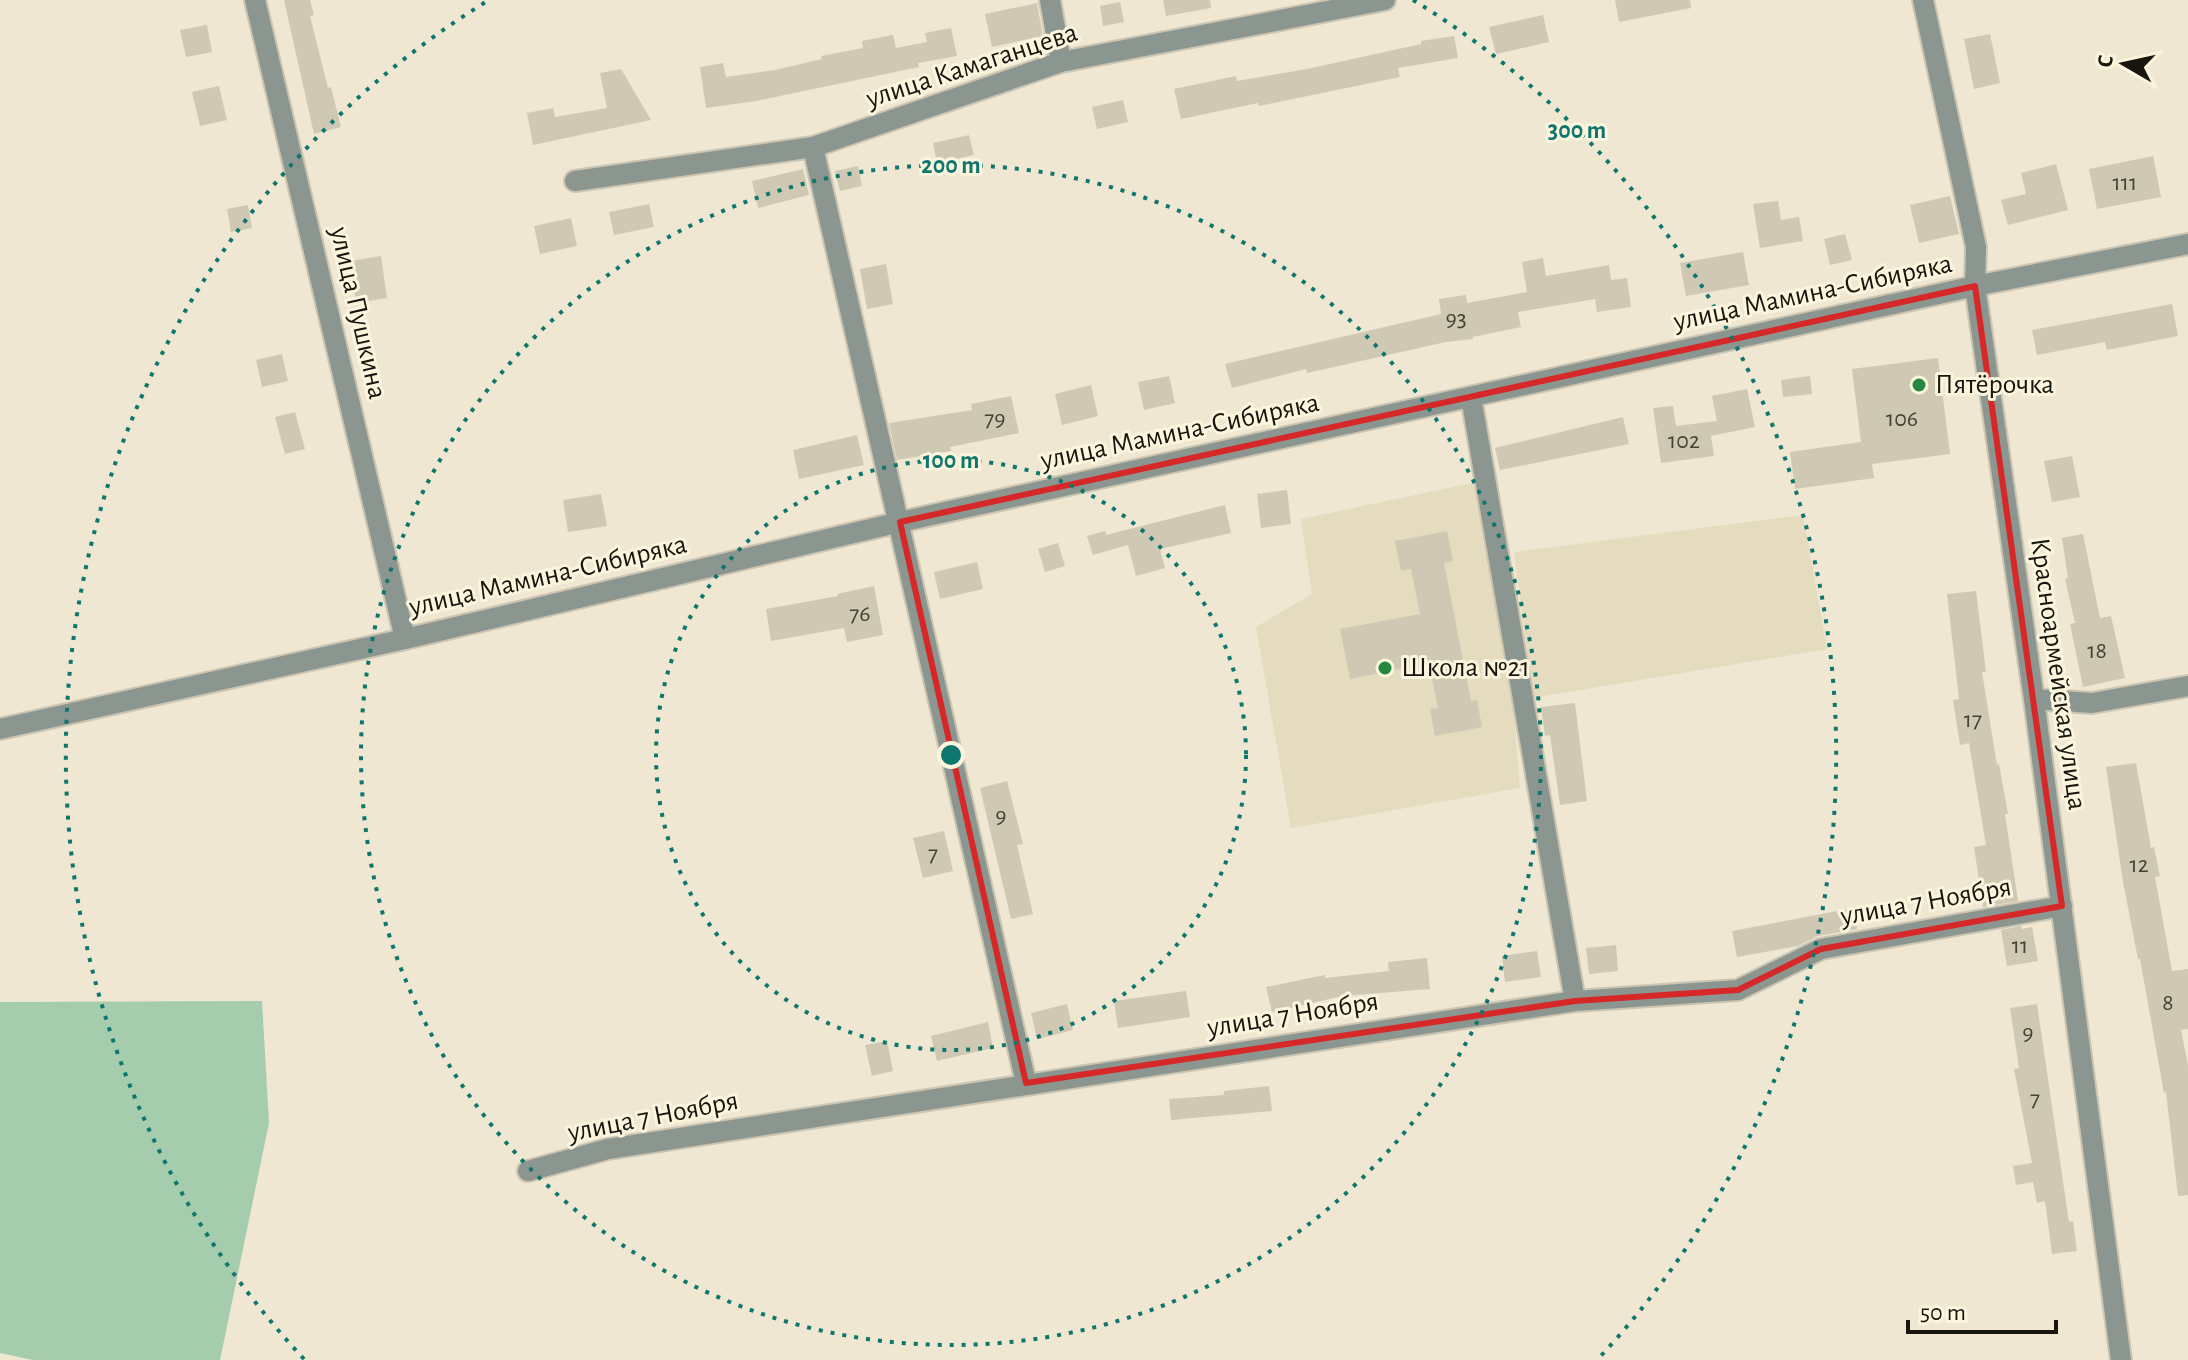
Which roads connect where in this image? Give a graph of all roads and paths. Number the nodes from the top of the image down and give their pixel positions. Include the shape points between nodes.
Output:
1 (255, 0) edge
2 (1050, 0) edge
3 (1385, 0) edge
4 (1923, 0) edge
5 (1061, 62) junction
6 (813, 147) junction
7 (575, 181) dead end
8 (2188, 244) edge
9 (1975, 286) junction
10 (1471, 397) junction
11 (900, 522) junction
12 (405, 639) junction
13 (2188, 686) edge
14 (2034, 699) junction
15 (0, 729) edge
16 (2062, 906) junction
17 (1575, 1001) junction
18 (1026, 1083) junction
19 (528, 1171) dead end
20 (2121, 1360) edge

1 - 12 street, улица Пушкина
2 - 5 street
3 - 5 street, улица Камаганцева
4 - 9 street, Красноармейская улица via 1976,247
5 - 6 street, улица Камаганцева
6 - 7 street, улица Камаганцева
6 - 11 street
8 - 9 street, улица Мамина-Сибиряка
9 - 10 street, улица Мамина-Сибиряка
9 - 14 street, Красноармейская улица
10 - 11 street, улица Мамина-Сибиряка
10 - 17 street
11 - 12 street, улица Мамина-Сибиряка
11 - 18 street
12 - 15 street, улица Мамина-Сибиряка
13 - 14 street via 2092,703
14 - 16 street, Красноармейская улица
16 - 17 street, улица 7 Ноября via 1821,949 1738,990
16 - 20 street, Красноармейская улица
17 - 18 street, улица 7 Ноября
18 - 19 street, улица 7 Ноября via 608,1149

